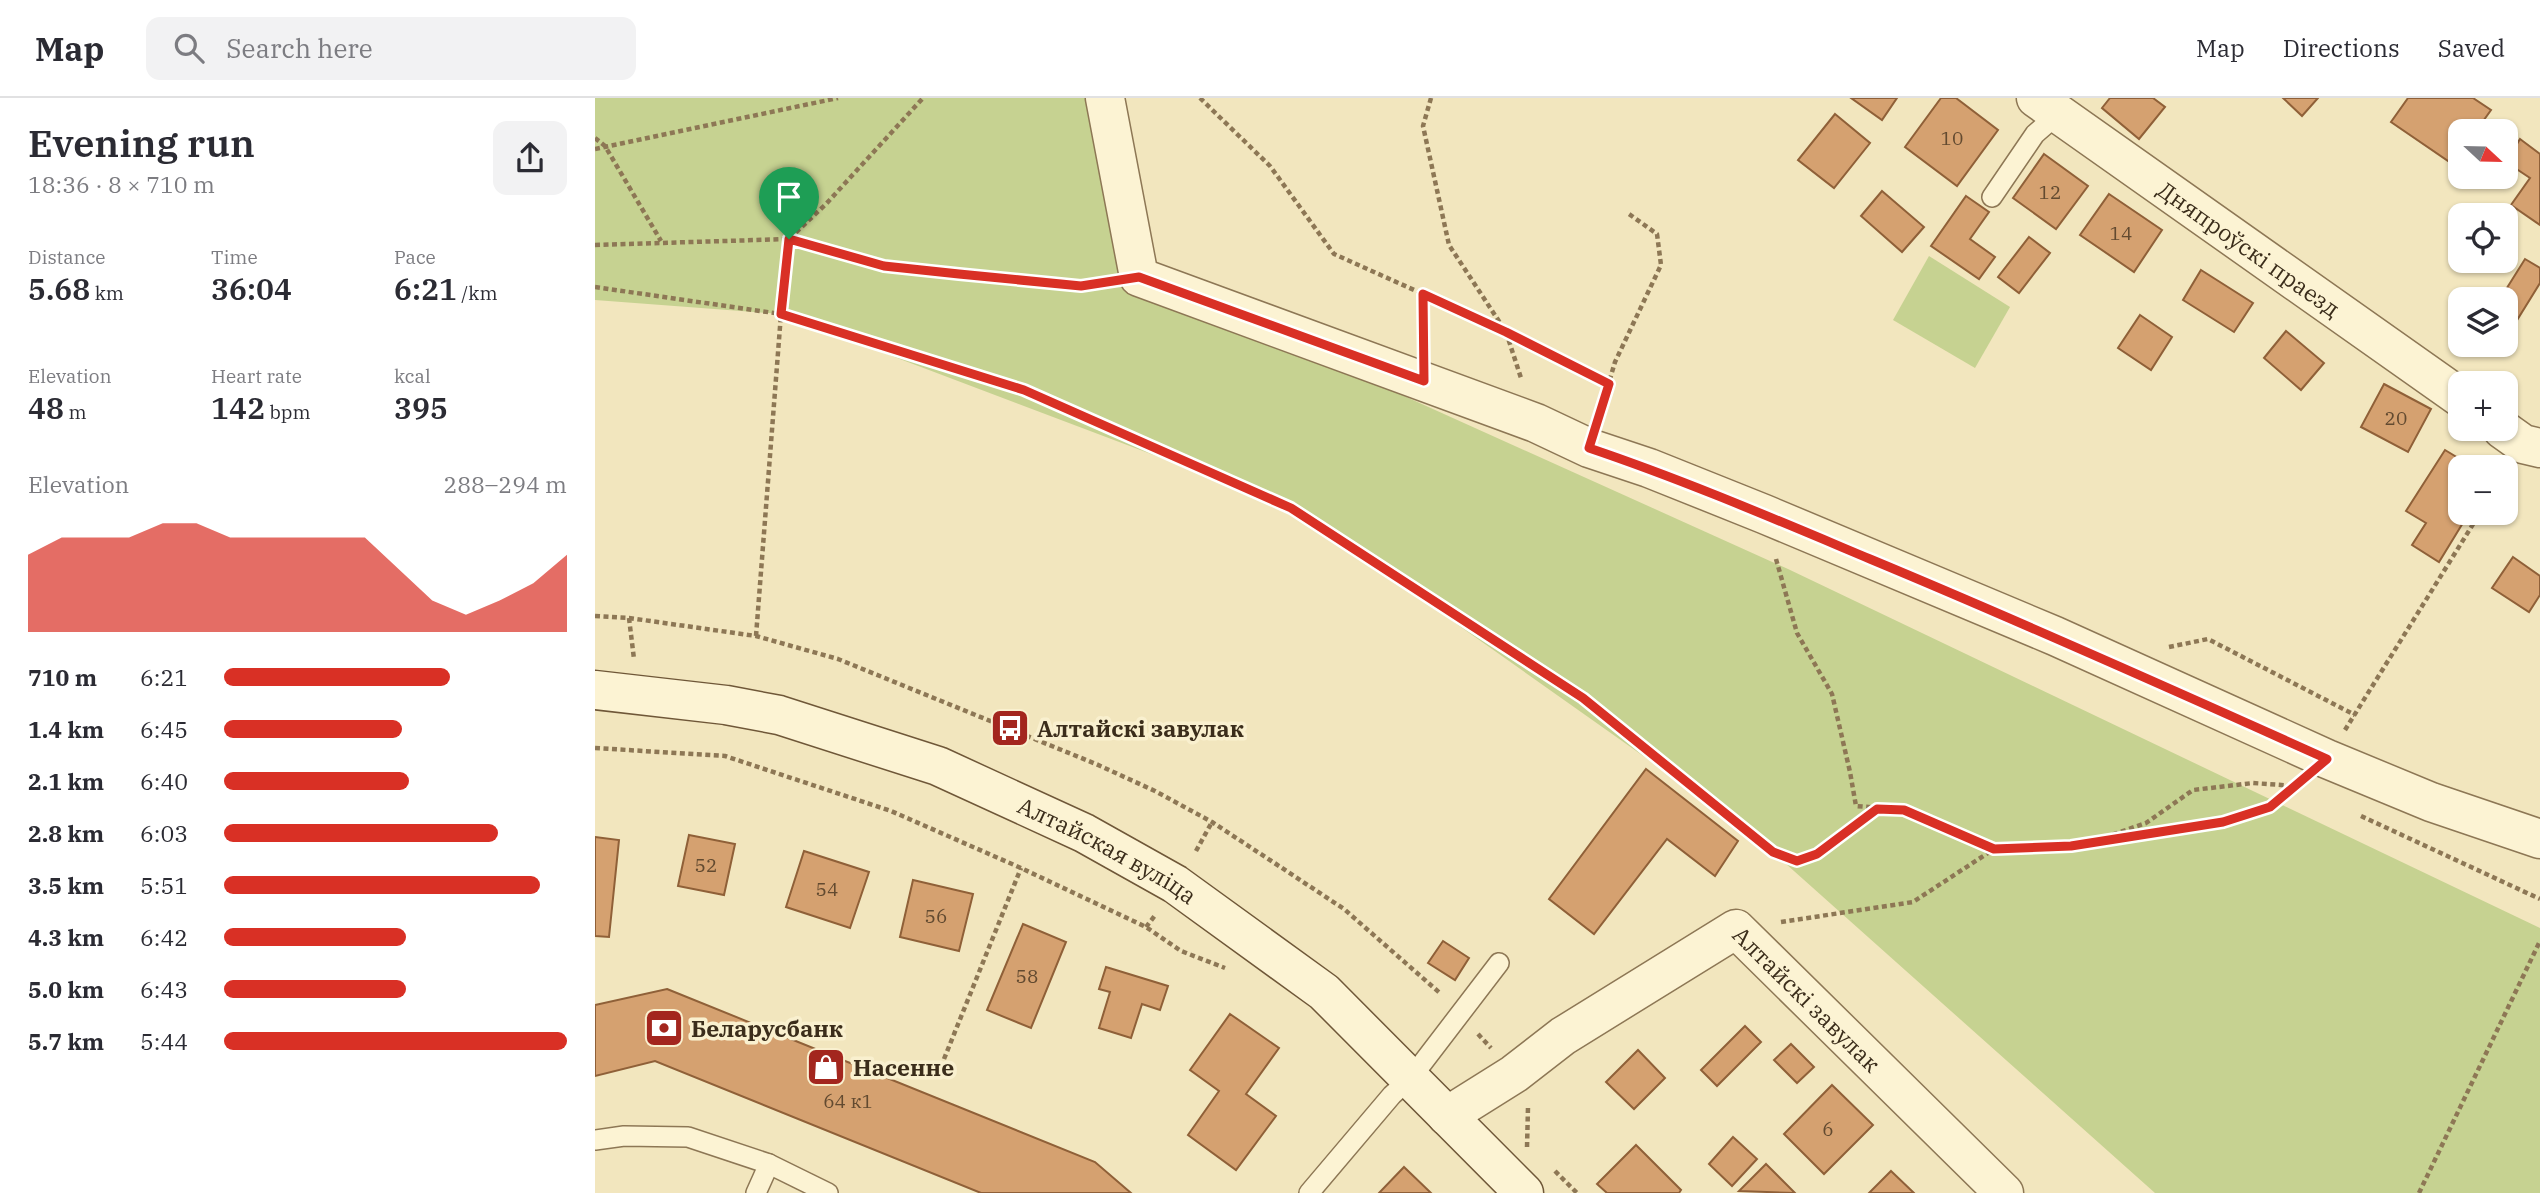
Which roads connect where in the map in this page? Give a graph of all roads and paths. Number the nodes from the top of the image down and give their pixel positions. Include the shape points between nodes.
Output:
1 (838, 98) edge
2 (923, 98) edge
3 (1105, 98) edge
4 (1200, 98) edge
5 (1431, 98) edge
6 (2047, 106) edge
7 (595, 138) edge
8 (605, 146) junction
9 (595, 149) edge
10 (1992, 197) dead end
11 (1629, 214) dead end
12 (789, 239) junction
13 (661, 242) junction
14 (595, 245) edge
15 (1139, 277) junction
16 (595, 287) edge
17 (1423, 294) junction
18 (781, 314) junction
19 (1506, 332) junction
20 (1424, 381) junction
21 (1609, 384) junction
22 (2448, 389) edge
23 (1536, 423) junction
24 (2518, 440) edge
25 (1589, 448) junction
26 (2540, 448) edge
27 (1763, 514) junction
28 (2473, 525) edge
29 (756, 636) dead end
30 (2109, 660) junction
31 (595, 690) edge
32 (2355, 715) junction
33 (595, 748) edge
34 (2318, 775) junction
35 (2297, 786) junction
36 (1877, 809) junction
37 (2357, 814) dead end
38 (1212, 822) dead end
39 (2540, 839) edge
40 (2087, 844) junction
41 (1994, 849) junction
42 (1196, 851) dead end
43 (1021, 867) junction
44 (2540, 899) edge
45 (1157, 912) dead end
46 (1146, 927) junction
47 (1736, 929) junction
48 (2540, 941) edge
49 (1499, 963) dead end
50 (1230, 970) dead end
51 (944, 1059) dead end
52 (1411, 1078) junction
53 (1447, 1116) junction
54 (595, 1140) edge
55 (769, 1164) junction
56 (1510, 1188) edge
57 (756, 1193) edge
58 (828, 1193) edge
59 (1308, 1193) edge
60 (2004, 1193) edge
61 (2419, 1193) edge

1 - 8 path
2 - 12 path
3 - 15 street
4 - 17 path via 1271,166 1334,254
5 - 19 path via 1423,126 1449,245
6 - 10 lane via 2035,134
6 - 22 street, Дняпроўскі праезд
7 - 8 path
8 - 9 path
8 - 13 path
11 - 21 path via 1657,234 1661,265
12 - 13 path
12 - 15 path via 884,266 1081,286
12 - 18 path
13 - 14 path
15 - 20 street
16 - 18 path
17 - 19 path
17 - 20 path
18 - 29 path
18 - 36 path via 1024,390 1291,508 1583,698 1773,852 1797,861 1817,854
19 - 21 path
19 - 23 path
20 - 23 street
21 - 25 path
23 - 25 street
24 - 26 street
25 - 27 street
27 - 30 street
27 - 36 path via 1797,633 1832,694 1856,806
28 - 32 path
30 - 32 path via 2209,639
30 - 34 street
31 - 52 street, Алтайская вуліца via 779,715 937,766 1084,833 1175,884 1324,992
32 - 34 path
33 - 43 path via 725,756 891,811
34 - 35 path
34 - 35 path
34 - 39 street via 2431,802
35 - 40 path via 2270,807 2223,822
35 - 40 path via 2253,783 2193,790 2146,823
36 - 41 path via 1904,810
37 - 44 path
38 - 42 path
40 - 41 path
41 - 47 path via 1913,902
43 - 46 path
43 - 51 path
45 - 46 path
46 - 50 path via 1181,951
47 - 53 street, Алтайскі завулак via 1563,1036
47 - 60 street, Алтайскі завулак
48 - 61 path
49 - 52 lane
52 - 53 street, Алтайская вуліца
52 - 59 lane
53 - 56 street, Алтайская вуліца
54 - 55 lane via 688,1137
55 - 57 lane
55 - 58 lane

